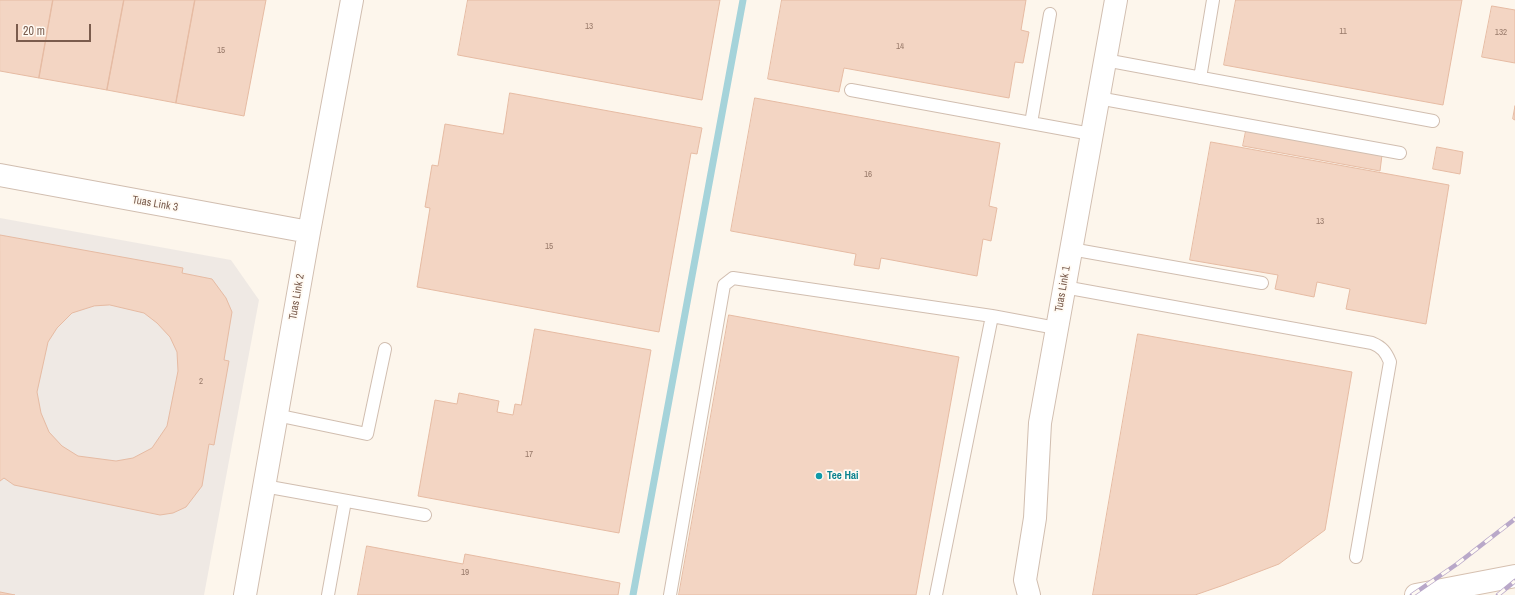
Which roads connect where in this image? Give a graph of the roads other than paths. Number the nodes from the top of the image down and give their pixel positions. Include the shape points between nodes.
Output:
1 (352, 0) edge
2 (1116, 0) edge
3 (1214, 0) edge
4 (1050, 14) dead end
5 (1105, 60) junction
6 (1200, 78) junction
7 (851, 90) dead end
8 (1098, 98) junction
9 (1433, 121) dead end
10 (1031, 123) junction
11 (1091, 134) junction
12 (1400, 153) dead end
13 (0, 175) edge
14 (309, 232) junction
15 (1070, 249) junction
16 (1262, 283) dead end
17 (1064, 287) junction
18 (992, 316) junction
19 (1056, 328) junction
20 (385, 349) dead end
21 (276, 415) junction
22 (264, 486) junction
23 (345, 501) junction
24 (425, 515) dead end
25 (1356, 557) dead end
26 (1515, 576) edge
27 (1023, 590) edge
28 (245, 595) edge
29 (328, 595) edge
30 (670, 595) edge
31 (936, 595) edge
32 (1416, 595) edge

1 - 14 street, Tuas Link 2
2 - 5 street, Tuas Link 1
3 - 6 lane
4 - 10 lane
5 - 6 lane
5 - 8 street, Tuas Link 1
6 - 9 lane
7 - 10 lane
8 - 11 street, Tuas Link 1
8 - 12 lane
10 - 11 lane
11 - 15 street, Tuas Link 1
13 - 14 street, Tuas Link 3
14 - 21 street, Tuas Link 2
15 - 16 lane
15 - 17 street, Tuas Link 1
17 - 19 street, Tuas Link 1
17 - 25 lane via 1380,346 1390,362
18 - 19 lane
18 - 30 lane via 734,278 724,284
18 - 31 lane
19 - 27 street, Tuas Link 1 via 1040,423 1035,518
20 - 21 lane via 367,434
21 - 22 street, Tuas Link 2
22 - 23 lane
22 - 28 street, Tuas Link 2
23 - 24 lane
23 - 29 lane
26 - 32 street

